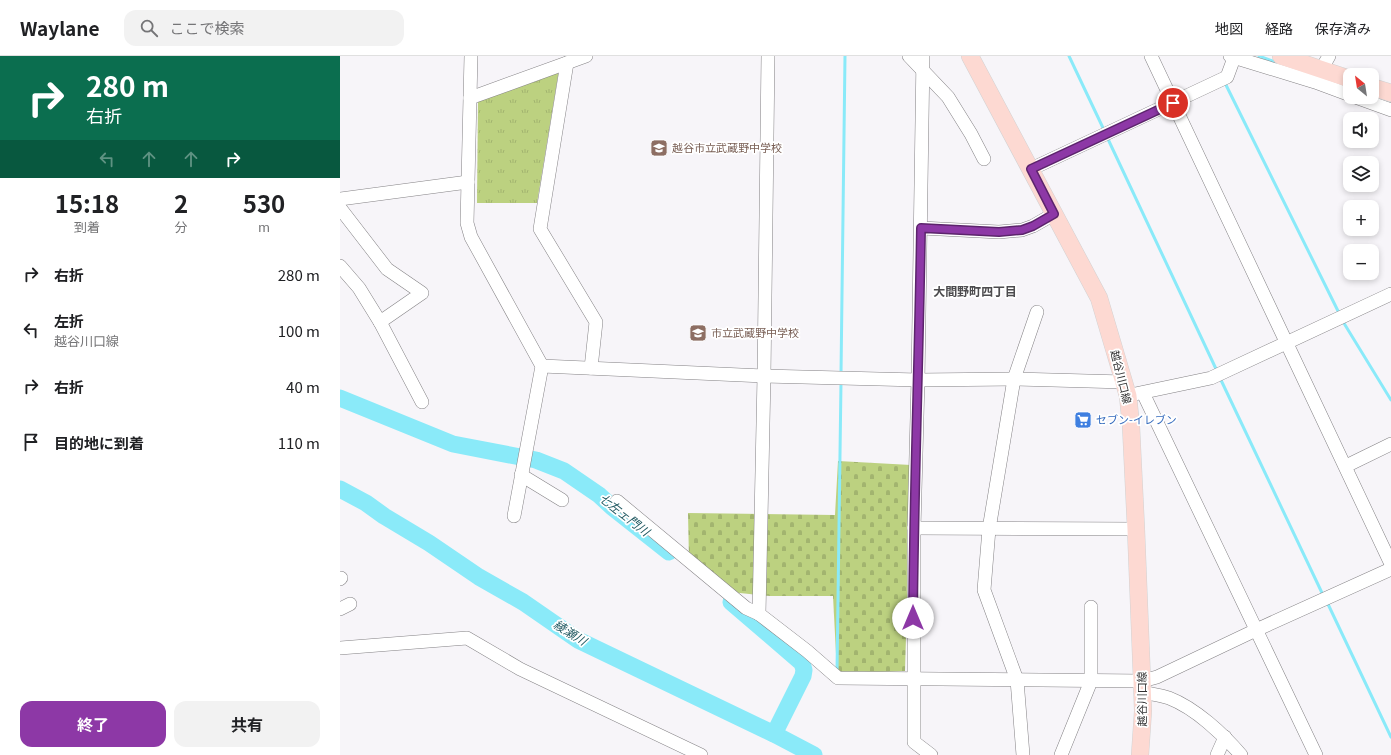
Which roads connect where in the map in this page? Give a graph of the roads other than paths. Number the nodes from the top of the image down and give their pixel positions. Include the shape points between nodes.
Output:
1 (471, 56) edge
2 (586, 56) edge
3 (768, 56) edge
4 (909, 56) edge
5 (923, 56) edge
6 (970, 56) edge
7 (1151, 56) edge
8 (1281, 56) edge
9 (1232, 57) edge
10 (567, 63) junction
11 (1322, 69) edge
12 (923, 70) junction
13 (1343, 76) edge
14 (1343, 88) edge
15 (1379, 89) edge
16 (1391, 93) edge
17 (470, 98) junction
18 (1173, 103) junction
19 (1374, 104) edge
20 (1391, 110) edge
21 (984, 159) dead end
22 (1031, 169) junction
23 (468, 182) junction
24 (340, 199) edge
25 (340, 208) edge
26 (1054, 214) junction
27 (921, 228) junction
28 (340, 266) edge
29 (1391, 294) edge
30 (1037, 312) dead end
31 (380, 322) junction
32 (1286, 342) junction
33 (542, 366) junction
34 (591, 368) junction
35 (764, 376) junction
36 (918, 380) junction
37 (1014, 380) junction
38 (1132, 390) junction
39 (422, 402) dead end
40 (1391, 444) edge
41 (1346, 466) junction
42 (521, 476) junction
43 (562, 500) dead end
44 (617, 501) dead end
45 (514, 516) dead end
46 (914, 528) junction
47 (989, 529) junction
48 (1136, 529) junction
49 (1391, 564) edge
50 (1391, 569) edge
51 (1091, 607) dead end
52 (759, 614) junction
53 (1256, 630) junction
54 (340, 648) edge
55 (913, 679) junction
56 (1017, 680) junction
57 (1091, 681) junction
58 (1142, 686) junction
59 (1225, 737) junction
60 (701, 755) edge
61 (931, 755) edge
62 (1023, 755) edge
63 (1061, 755) edge
64 (1140, 755) edge
65 (1218, 755) edge
66 (1241, 755) edge
67 (1316, 755) edge

1 - 17 street
2 - 10 street
3 - 35 street
4 - 12 street
5 - 12 street
6 - 22 main road, 越谷川口線
7 - 18 street
8 - 11 main road
9 - 11 street
9 - 18 street via 1227,77
10 - 17 street
10 - 34 street via 540,229 596,322
11 - 13 main road
11 - 14 street
12 - 21 street via 948,97
12 - 27 street
15 - 16 main road
17 - 23 street
18 - 22 street
18 - 32 street
19 - 20 street
22 - 26 main road, 越谷川口線
23 - 24 street
23 - 33 street via 467,223 471,237
25 - 31 street via 387,269 422,293
26 - 27 street via 1022,230 999,232
26 - 38 main road, 越谷川口線 via 1099,298
27 - 36 street
28 - 31 street via 359,288
29 - 32 street
30 - 37 street
31 - 39 street
32 - 38 street via 1211,378
32 - 41 street
33 - 34 street
33 - 42 street
34 - 35 street
35 - 36 street
35 - 52 street
36 - 37 street
36 - 46 street
37 - 38 street
37 - 47 street
38 - 48 main road, 越谷川口線
38 - 53 street
40 - 41 street
41 - 49 street
42 - 43 street
42 - 45 street
44 - 52 street via 746,608
46 - 47 street
46 - 55 street
47 - 48 street
47 - 56 street via 984,590
48 - 58 main road, 越谷川口線
50 - 53 street
51 - 57 street
52 - 55 street via 838,678
53 - 58 street
53 - 67 street
54 - 60 street via 467,638 520,669
55 - 56 street
55 - 61 street via 914,742
56 - 57 street
56 - 62 street
57 - 58 street
57 - 63 street
58 - 59 street via 1184,704
58 - 64 main road, 越谷川口線
59 - 65 street
59 - 66 street

